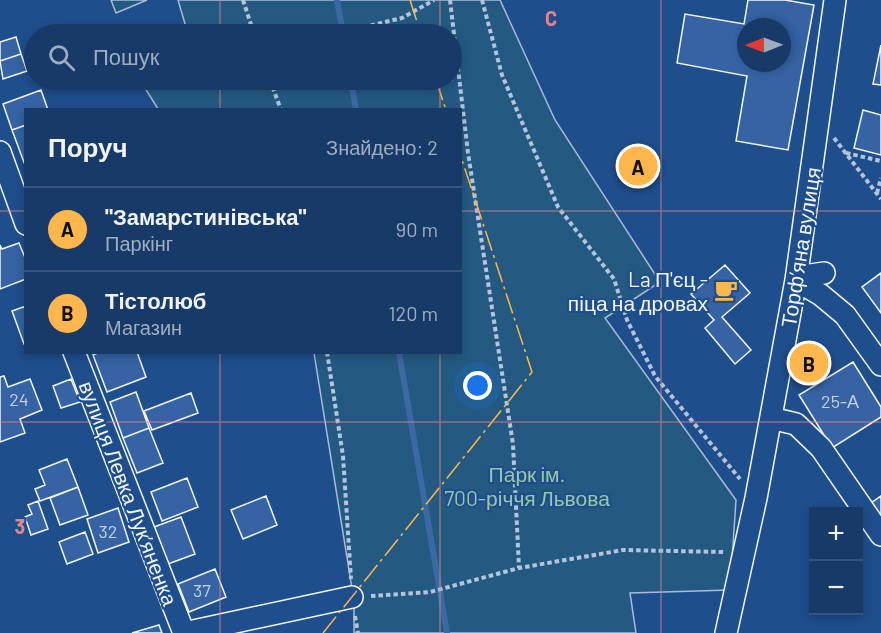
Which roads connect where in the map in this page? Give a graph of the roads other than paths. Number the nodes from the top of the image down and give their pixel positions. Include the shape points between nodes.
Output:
1 (835, 0) edge
2 (0, 152) edge
3 (24, 218) edge
4 (824, 273) dead end
5 (796, 279) junction
6 (75, 354) edge
7 (881, 365) edge
8 (771, 418) junction
9 (881, 535) edge
10 (352, 597) road end
11 (184, 633) edge
12 (726, 633) edge

1 - 5 street, Торфʼяна вулиця
2 - 3 street
4 - 5 street
5 - 7 street via 845,315
5 - 8 street, Торфʼяна вулиця
6 - 11 street, вулиця Левка Лукʼяненка
8 - 9 street via 796,424 821,448
8 - 12 street, Торфʼяна вулиця
10 - 11 street

